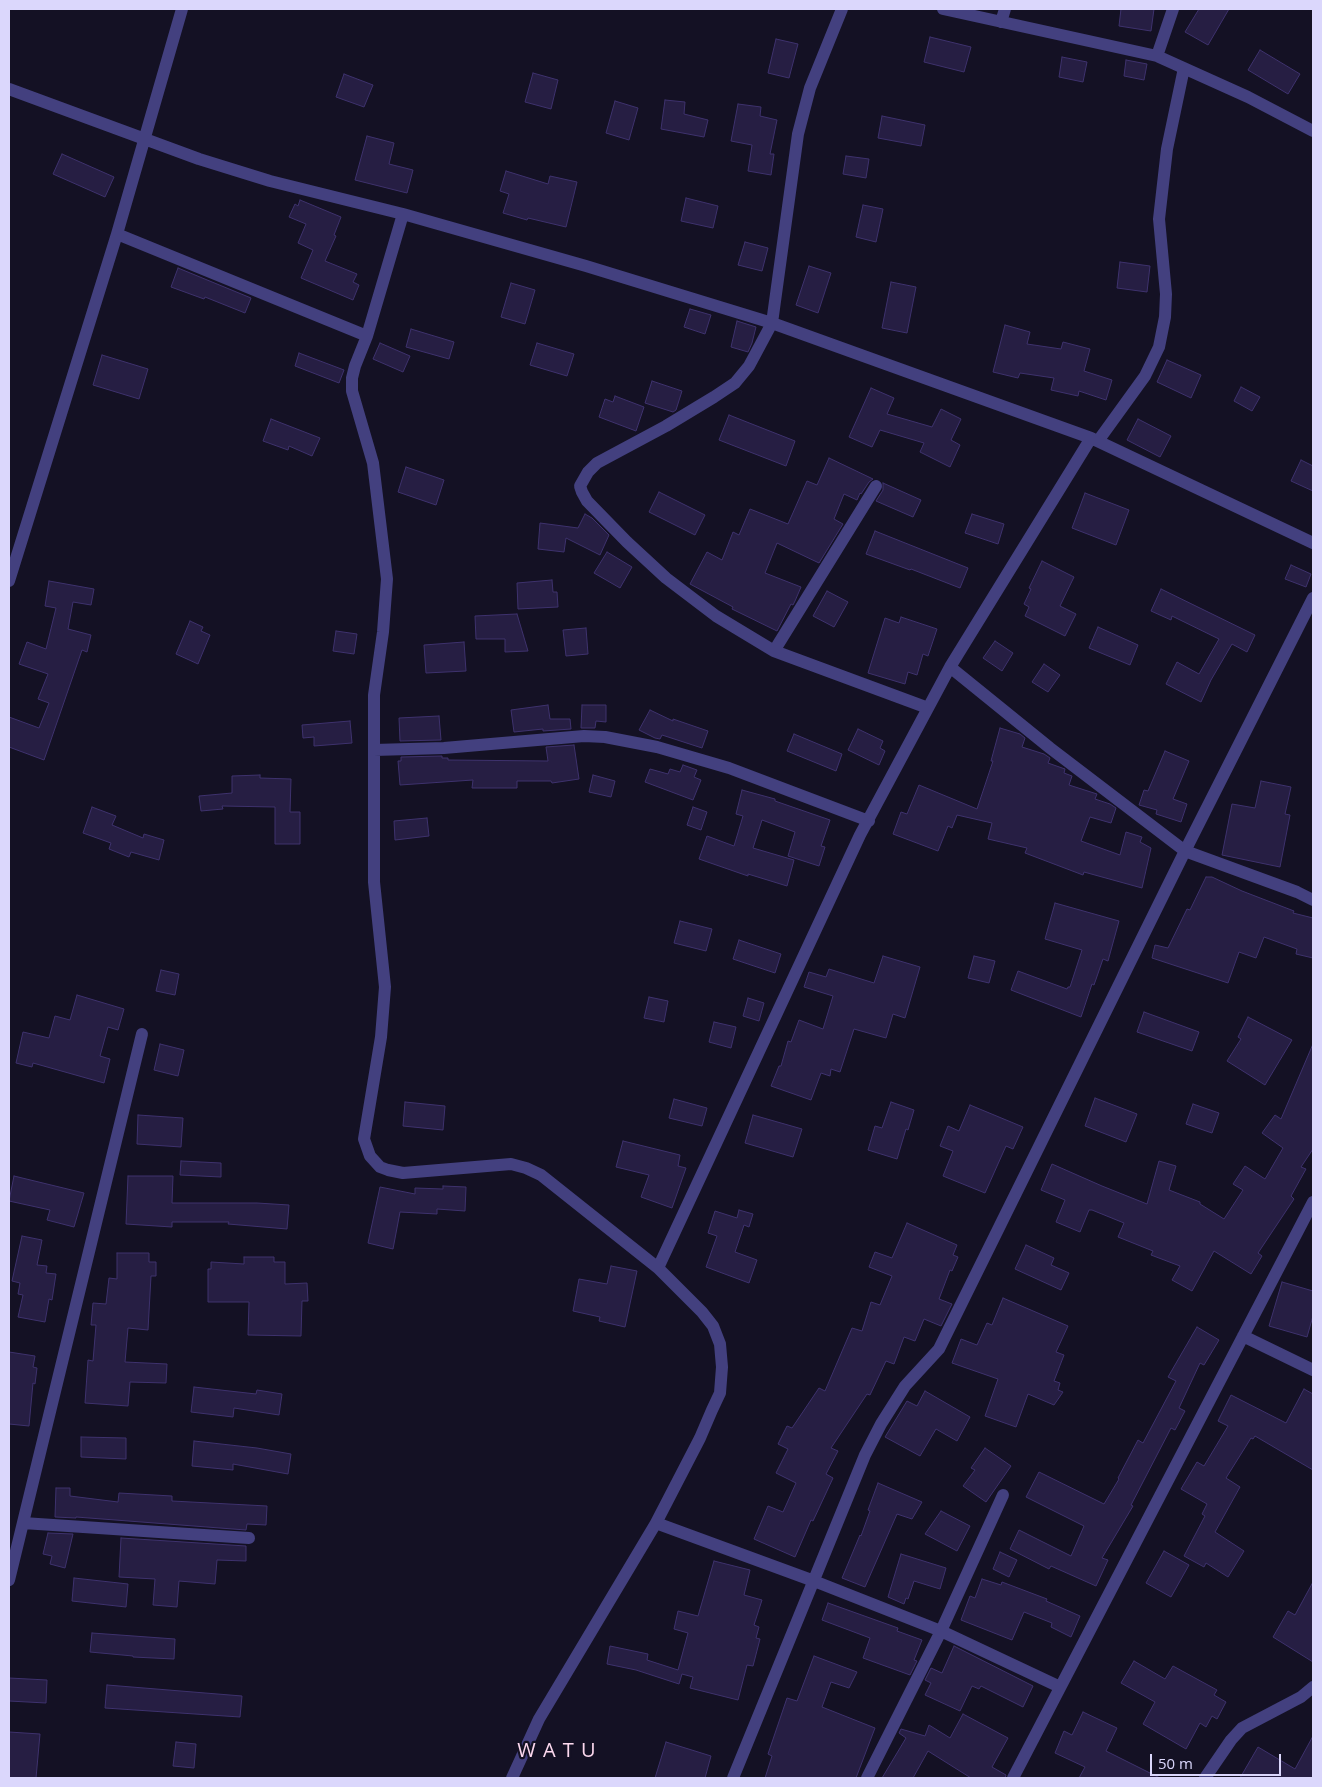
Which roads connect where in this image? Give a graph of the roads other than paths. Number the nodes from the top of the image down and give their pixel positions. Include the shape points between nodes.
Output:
1 (182, 9) edge
2 (842, 9) edge
3 (943, 9) edge
4 (1005, 9) edge
5 (1173, 9) edge
6 (1001, 22) junction
7 (1157, 56) junction
8 (1184, 68) junction
9 (9, 89) edge
10 (1313, 131) edge
11 (144, 139) junction
12 (403, 214) junction
13 (117, 234) junction
14 (772, 323) junction
15 (367, 336) junction
16 (1094, 440) junction
17 (876, 486) dead end
18 (1313, 543) edge
19 (9, 581) edge
20 (1313, 598) edge
21 (774, 651) junction
22 (950, 667) junction
23 (928, 708) junction
24 (374, 750) junction
25 (869, 821) junction
26 (1185, 851) junction
27 (1313, 900) edge
28 (142, 1034) dead end
29 (1313, 1202) edge
30 (658, 1268) junction
31 (1243, 1336) junction
32 (1313, 1370) edge
33 (1003, 1495) dead end
34 (23, 1523) junction
35 (656, 1523) junction
36 (249, 1538) dead end
37 (9, 1580) edge
38 (814, 1581) junction
39 (941, 1631) junction
40 (1060, 1687) junction
41 (1313, 1687) edge
42 (512, 1778) edge
43 (733, 1778) edge
44 (867, 1778) edge
45 (1012, 1778) edge
46 (1205, 1778) edge

1 - 11 street
2 - 14 street via 810,88 798,134
3 - 6 street
4 - 6 street
5 - 7 street
6 - 7 street
7 - 8 street
8 - 10 street
8 - 16 street via 1167,148 1159,219 1166,294 1159,347 1145,376
9 - 11 street
11 - 12 street via 270,181
11 - 13 street
12 - 14 street
12 - 15 street
13 - 15 street
13 - 19 street
14 - 16 street
14 - 21 street via 749,366 735,383 666,426 597,463 580,486 587,501 666,578 716,616
15 - 24 street via 355,366 352,391 373,463 387,579 374,695
16 - 18 street
16 - 22 street
17 - 21 street
20 - 26 street
21 - 23 street
22 - 23 street
22 - 26 street
23 - 25 street
24 - 25 street via 605,736 729,768
24 - 30 street via 374,882 385,987 381,1037 364,1139 370,1156 380,1167 403,1173 511,1164 526,1168 541,1175
25 - 30 street
26 - 27 street
26 - 38 street via 939,1349 905,1386 881,1424
28 - 34 street
29 - 31 street
30 - 35 street via 713,1326 720,1344 722,1367 720,1393
31 - 32 street
31 - 40 street
33 - 39 street
34 - 36 street
34 - 37 street
35 - 38 street
35 - 42 street via 539,1720
38 - 39 street
38 - 43 street
39 - 40 street
39 - 44 street
40 - 45 street
41 - 46 street via 1301,1697 1242,1728

